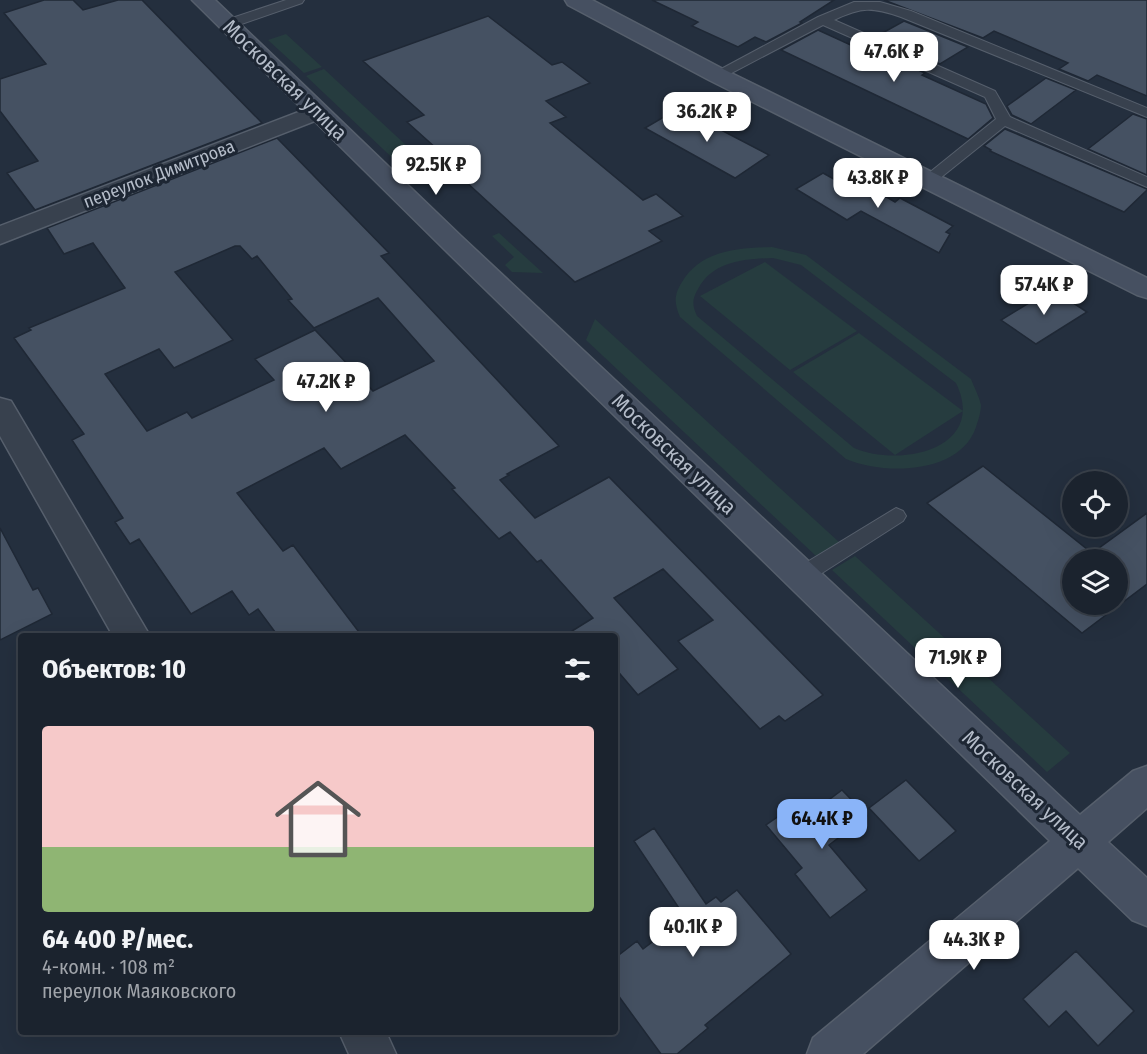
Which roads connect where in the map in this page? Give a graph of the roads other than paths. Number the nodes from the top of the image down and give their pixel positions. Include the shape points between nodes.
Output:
1 (203, 0) edge
2 (298, 0) edge
3 (576, 0) edge
4 (823, 20) junction
5 (228, 24) junction
6 (717, 75) junction
7 (317, 112) junction
8 (1147, 113) edge
9 (1004, 120) junction
10 (929, 180) junction
11 (1147, 182) edge
12 (0, 236) edge
13 (1144, 284) edge
14 (0, 409) edge
15 (896, 516) dead end
16 (801, 576) junction
17 (130, 633) edge
18 (1147, 784) edge
19 (1079, 841) junction
20 (1147, 906) edge
21 (363, 1035) edge
22 (374, 1054) edge
23 (829, 1054) edge

1 - 5 main road, Московская улица
2 - 5 lane
3 - 6 main road
4 - 6 lane
4 - 8 lane via 854,6 880,6
4 - 9 lane via 990,94
5 - 7 main road, Московская улица
6 - 10 main road
7 - 12 street, переулок Димитрова
7 - 16 main road, Московская улица
9 - 10 lane
9 - 11 lane
10 - 13 main road
14 - 17 street
15 - 16 lane
16 - 19 main road, Московская улица
18 - 19 main road
19 - 20 main road, Московская улица
19 - 23 main road
21 - 22 street

